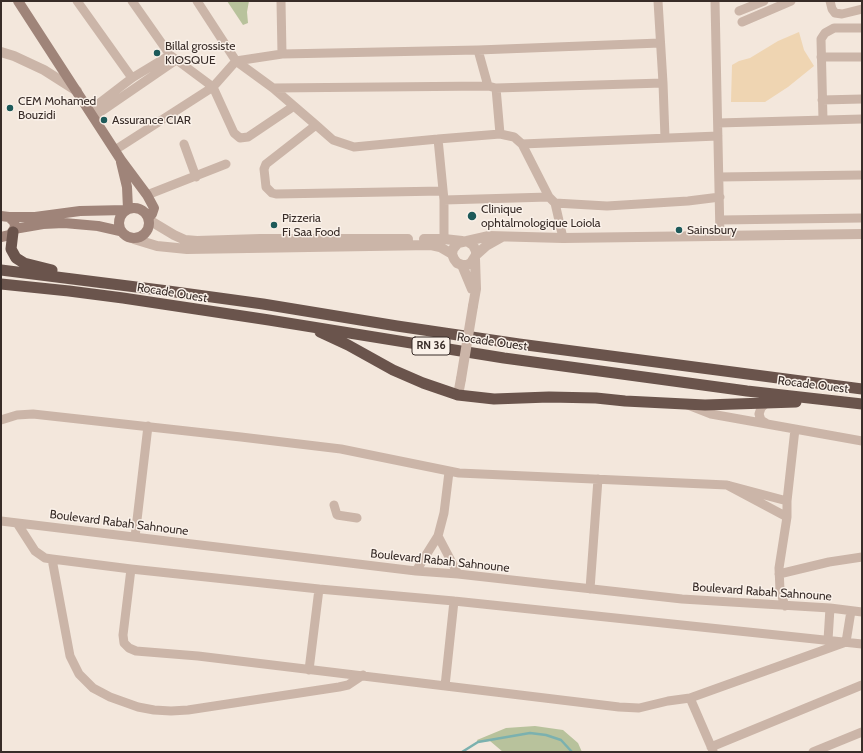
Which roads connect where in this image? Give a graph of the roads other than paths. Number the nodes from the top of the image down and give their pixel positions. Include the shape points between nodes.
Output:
1 (18, 1) edge
2 (77, 1) edge
3 (132, 1) edge
4 (197, 1) edge
5 (281, 1) edge
6 (658, 1) edge
7 (715, 1) edge
8 (764, 1) edge
9 (792, 1) edge
10 (830, 1) edge
11 (862, 9) edge
12 (739, 11) dead end
13 (742, 22) dead end
14 (862, 28) edge
15 (660, 43) junction
16 (478, 50) junction
17 (1, 52) edge
18 (282, 54) junction
19 (821, 57) junction
20 (862, 57) edge
21 (173, 58) junction
22 (236, 61) junction
23 (61, 66) junction
24 (44, 70) junction
25 (132, 78) junction
26 (663, 83) junction
27 (212, 87) junction
28 (492, 87) junction
29 (273, 88) junction
30 (77, 91) junction
31 (862, 99) edge
32 (822, 100) junction
33 (294, 106) junction
34 (91, 114) junction
35 (862, 119) edge
36 (823, 120) junction
37 (718, 123) junction
38 (316, 125) junction
39 (500, 134) junction
40 (718, 136) junction
41 (438, 138) junction
42 (664, 138) junction
43 (184, 144) dead end
44 (522, 144) junction
45 (115, 150) junction
46 (121, 160) junction
47 (226, 164) dead end
48 (862, 175) edge
49 (196, 176) junction
50 (719, 177) junction
51 (147, 195) junction
52 (443, 196) junction
53 (720, 198) junction
54 (552, 200) junction
55 (127, 210) junction
56 (5, 216) edge
57 (862, 218) edge
58 (148, 219) junction
59 (720, 220) junction
60 (13, 231) junction
61 (120, 231) junction
62 (862, 234) edge
63 (720, 236) junction
64 (1, 237) edge
65 (504, 237) junction
66 (564, 238) junction
67 (134, 239) junction
68 (444, 239) junction
69 (464, 241) junction
70 (452, 254) junction
71 (476, 257) junction
72 (462, 265) junction
73 (1, 270) edge
74 (62, 277) junction
75 (1, 284) edge
76 (473, 301) junction
77 (307, 326) junction
78 (862, 389) edge
79 (458, 395) junction
80 (832, 401) junction
81 (687, 404) junction
82 (765, 404) junction
83 (862, 404) edge
84 (1, 420) edge
85 (766, 423) junction
86 (148, 426) junction
87 (796, 429) junction
88 (862, 441) edge
89 (449, 472) junction
90 (598, 480) junction
91 (727, 485) junction
92 (787, 501) junction
93 (334, 505) dead end
94 (787, 517) junction
95 (357, 518) dead end
96 (1, 521) edge
97 (17, 523) junction
98 (438, 536) junction
99 (135, 537) junction
100 (862, 557) edge
101 (52, 559) junction
102 (131, 569) junction
103 (416, 571) junction
104 (458, 574) junction
105 (779, 574) junction
106 (319, 589) junction
107 (590, 590) junction
108 (454, 601) junction
109 (785, 606) junction
110 (830, 608) junction
111 (851, 611) junction
112 (862, 612) edge
113 (828, 640) junction
114 (846, 642) junction
115 (862, 644) edge
116 (309, 670) junction
117 (363, 676) junction
118 (862, 685) edge
119 (445, 686) junction
120 (690, 698) junction
121 (862, 732) edge
122 (712, 749) edge
123 (813, 752) edge

1 - 23 main road
2 - 25 street
3 - 21 street
4 - 22 street
5 - 18 street
6 - 15 street
7 - 37 street
8 - 12 street
9 - 13 street
10 - 11 street via 835,13 842,14
14 - 19 street via 837,28 827,31 820,42
15 - 16 street
15 - 26 street
16 - 18 street
16 - 28 street
17 - 24 street
18 - 22 street
19 - 20 street
19 - 32 street
21 - 25 street
21 - 27 street
21 - 34 street
22 - 27 street
22 - 29 street
23 - 24 street
23 - 30 main road
24 - 30 street
25 - 34 street
26 - 28 street
26 - 42 street
27 - 33 street via 234,133 240,138 248,138
27 - 45 street
28 - 29 street
28 - 39 street
29 - 33 street
30 - 34 main road
31 - 32 street
32 - 36 street
33 - 38 street
34 - 45 main road
35 - 36 street
36 - 37 street
37 - 40 street
38 - 41 street via 332,140 354,148
38 - 52 street via 266,164 266,187 272,193
39 - 41 street
39 - 44 street via 514,137
40 - 42 street
40 - 50 street
41 - 52 street
42 - 44 street
43 - 49 street
44 - 54 street
45 - 46 main road
46 - 51 main road
46 - 55 main road via 127,187
47 - 49 street
48 - 50 street
49 - 51 street
50 - 53 street
51 - 58 main road via 154,208
52 - 54 street
52 - 68 street
53 - 54 street via 607,206
53 - 59 street
54 - 66 street
55 - 56 main road via 80,211 35,217
55 - 58 main road via 142,210
55 - 61 main road via 122,213
56 - 60 main road via 14,222
57 - 59 street
58 - 67 main road via 146,233
58 - 68 street via 185,240 197,241
59 - 63 street
60 - 61 main road via 43,224 64,223
60 - 64 main road
60 - 74 highway via 11,249 16,258 24,263 53,271
61 - 67 main road
62 - 63 street
63 - 66 street
65 - 66 street
65 - 69 street via 481,237
65 - 71 street via 492,242
67 - 70 street via 157,246 187,249 432,245 445,248
68 - 69 street
69 - 70 street via 455,246
69 - 71 street via 473,245
70 - 72 street via 457,263
71 - 72 street via 471,263
71 - 76 street via 476,289
72 - 76 street via 470,281
73 - 74 highway, Rocade Ouest
74 - 78 highway, Rocade Ouest via 263,304 519,344
75 - 77 highway, Rocade Ouest / RN 36 via 77,292
76 - 79 street, bridge
77 - 79 highway via 423,383
77 - 80 highway, Rocade Ouest / RN 36 via 504,358
79 - 81 highway via 494,400 549,397
80 - 82 highway
80 - 83 highway, Rocade Ouest / RN 36
81 - 82 highway
81 - 85 street via 711,414
82 - 85 street via 760,408 759,414 761,420
84 - 86 street via 33,414
85 - 87 street
86 - 89 street via 341,449
86 - 99 street
87 - 88 street
87 - 92 street
89 - 90 street
89 - 98 street via 444,513
90 - 91 street
90 - 107 street
91 - 92 street
91 - 94 street
92 - 94 street
93 - 95 street via 338,515
94 - 105 street
96 - 97 street, Boulevard Rabah Sahnoune
97 - 99 street, Boulevard Rabah Sahnoune
97 - 101 street via 35,550 40,555
98 - 103 street
98 - 104 street
99 - 103 street, Boulevard Rabah Sahnoune
100 - 105 street
101 - 102 street
101 - 117 street via 70,656 79,674 93,688 110,697 154,710 188,710 339,687
102 - 106 street
102 - 116 street via 123,636 124,643 129,648
103 - 104 street, Boulevard Rabah Sahnoune
104 - 107 street, Boulevard Rabah Sahnoune
105 - 109 street
106 - 108 street
106 - 116 street
107 - 109 street, Boulevard Rabah Sahnoune
108 - 113 street
108 - 119 street
109 - 110 street, Boulevard Rabah Sahnoune
110 - 111 street, Boulevard Rabah Sahnoune
110 - 113 street
111 - 112 street, Boulevard Rabah Sahnoune
111 - 114 street
113 - 114 street
114 - 115 street
114 - 120 street
116 - 117 street
117 - 119 street
118 - 122 street
119 - 120 street via 639,708
120 - 122 street
121 - 123 street

